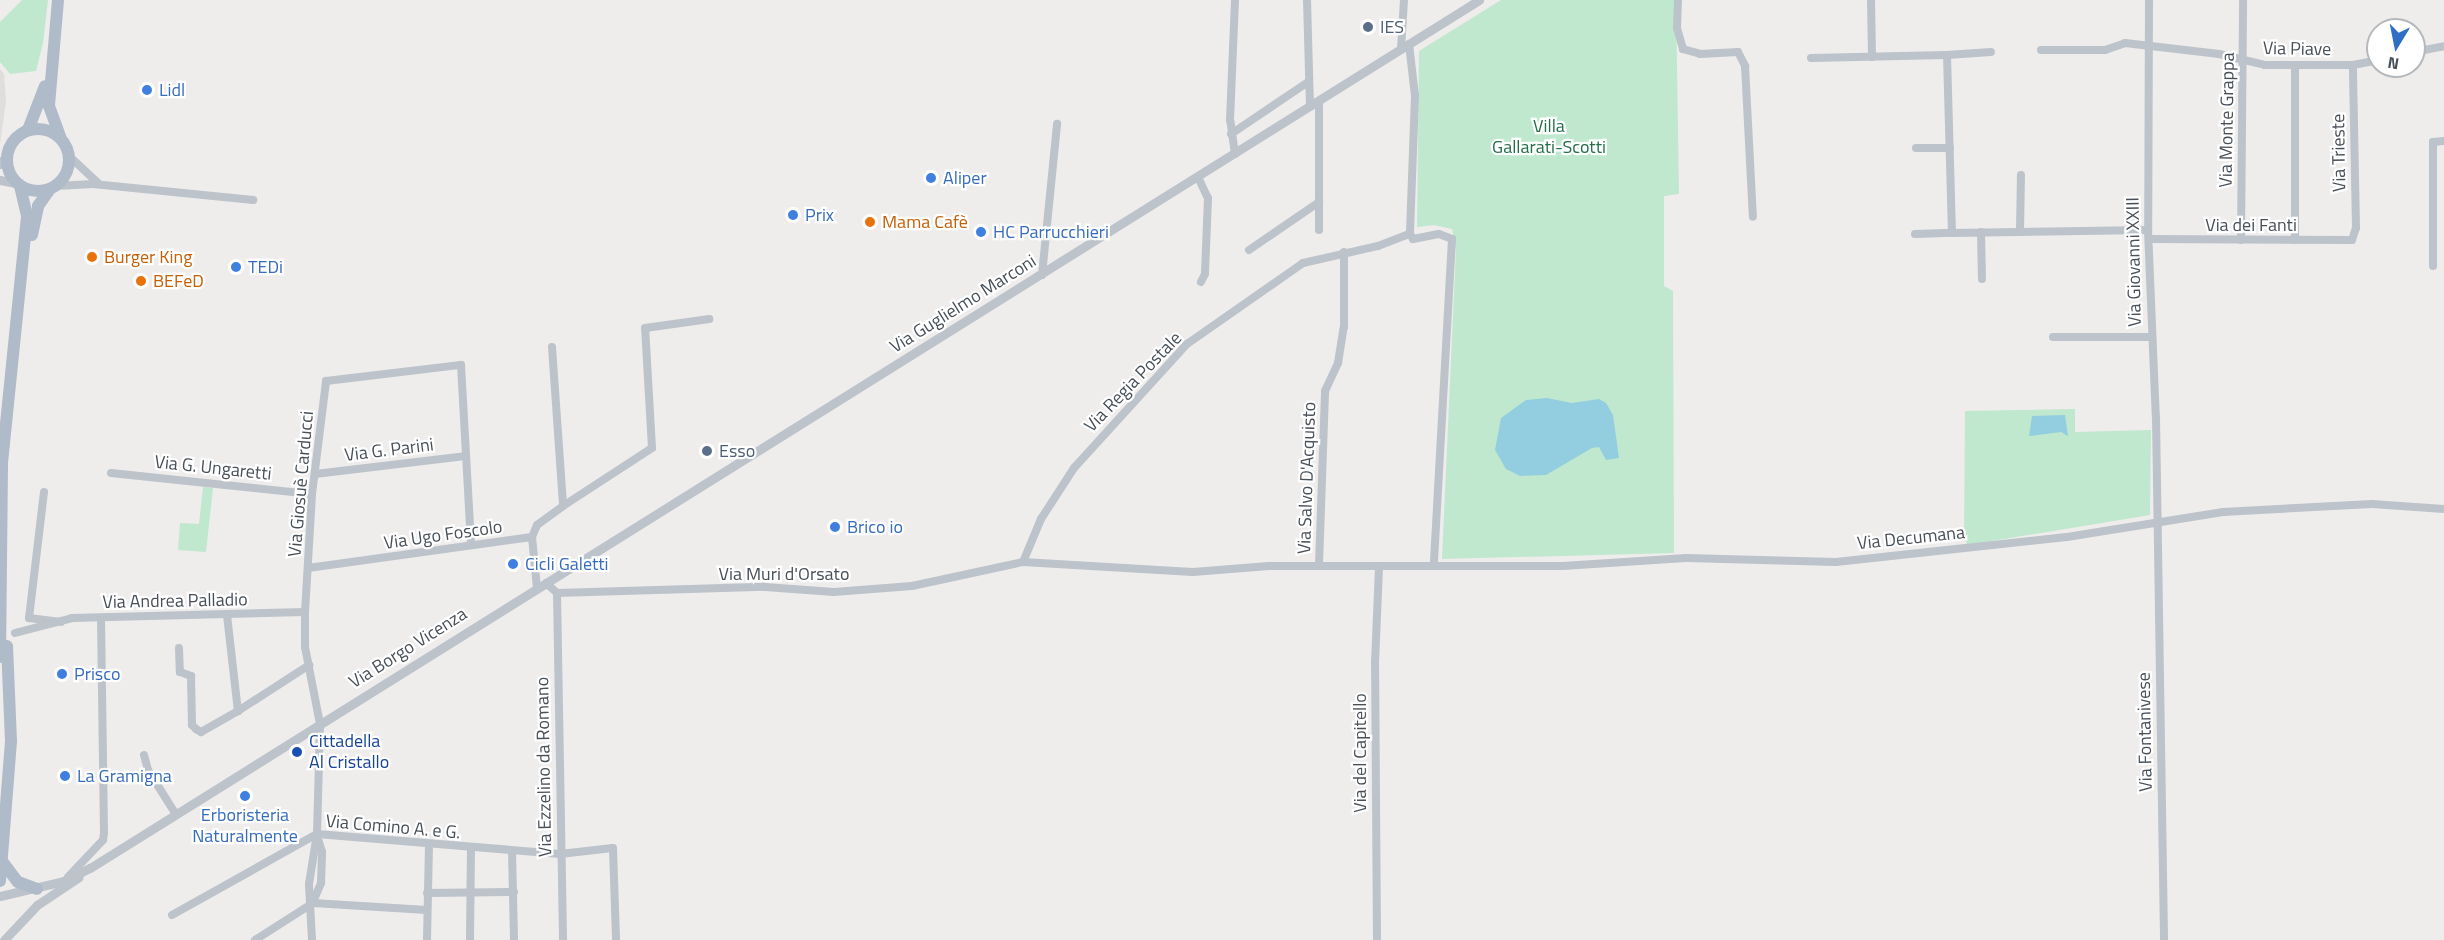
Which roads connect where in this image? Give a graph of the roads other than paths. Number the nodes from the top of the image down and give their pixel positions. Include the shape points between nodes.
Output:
1 (58, 0) edge
2 (1235, 0) edge
3 (1307, 0) edge
4 (1404, 0) edge
5 (1479, 0) edge
6 (1678, 0) edge
7 (1871, 0) edge
8 (2149, 0) edge
9 (2243, 0) edge
10 (1463, 5) edge
11 (2146, 44) junction
12 (1405, 46) junction
13 (2444, 46) edge
14 (2042, 50) dead end
15 (2426, 50) edge
16 (1991, 52) dead end
17 (1947, 56) junction
18 (1872, 57) junction
19 (1811, 58) dead end
20 (51, 62) junction
21 (2243, 62) junction
22 (2366, 62) edge
23 (2353, 65) junction
24 (2295, 66) junction
25 (1308, 82) junction
26 (1319, 101) junction
27 (1310, 106) junction
28 (1057, 124) dead end
29 (28, 130) junction
30 (1231, 134) junction
31 (60, 138) junction
32 (2444, 141) edge
33 (1916, 148) dead end
34 (1950, 148) junction
35 (1235, 154) junction
36 (69, 156) junction
37 (3, 160) edge
38 (2022, 175) dead end
39 (1198, 177) junction
40 (0, 180) edge
41 (18, 184) junction
42 (102, 184) junction
43 (52, 188) junction
44 (252, 200) dead end
45 (1319, 202) junction
46 (1753, 217) dead end
47 (1319, 230) dead end
48 (2148, 230) junction
49 (2017, 231) junction
50 (1982, 232) junction
51 (1952, 233) junction
52 (1410, 234) junction
53 (1915, 234) dead end
54 (2149, 239) junction
55 (2241, 240) junction
56 (2295, 240) junction
57 (2352, 240) joint
58 (1249, 250) dead end
59 (1344, 252) junction
60 (2433, 266) dead end
61 (21, 275) junction
62 (1042, 275) junction
63 (1982, 279) dead end
64 (1201, 282) dead end
65 (709, 319) dead end
66 (2053, 337) dead end
67 (2150, 338) junction
68 (552, 347) dead end
69 (465, 456) junction
70 (746, 460) joint
71 (111, 473) dead end
72 (315, 474) junction
73 (44, 492) dead end
74 (312, 494) junction
75 (563, 506) junction
76 (2444, 509) edge
77 (2157, 524) junction
78 (532, 537) junction
79 (471, 545) junction
80 (1023, 562) junction
81 (1320, 565) junction
82 (1378, 566) junction
83 (1434, 566) junction
84 (308, 568) junction
85 (0, 576) edge
86 (0, 582) edge
87 (546, 583) junction
88 (537, 588) junction
89 (557, 593) junction
90 (305, 612) junction
91 (228, 615) junction
92 (101, 618) junction
93 (61, 622) junction
94 (15, 633) dead end
95 (179, 648) dead end
96 (0, 657) edge
97 (309, 664) junction
98 (238, 711) junction
99 (320, 724) junction
100 (144, 755) dead end
101 (175, 813) junction
102 (316, 834) junction
103 (429, 846) junction
104 (471, 848) junction
105 (512, 851) junction
106 (560, 854) junction
107 (2, 861) junction
108 (90, 868) junction
109 (64, 881) junction
110 (0, 882) edge
111 (37, 889) junction
112 (427, 892) junction
113 (514, 892) junction
114 (470, 893) junction
115 (0, 896) edge
116 (313, 903) junction
117 (427, 910) junction
118 (172, 915) dead end
119 (4, 940) edge
120 (255, 940) edge
121 (312, 940) edge
122 (427, 940) edge
123 (470, 940) edge
124 (514, 940) edge
125 (563, 940) edge
126 (616, 940) edge
127 (1377, 940) edge
128 (2163, 940) edge

1 - 20 main road
2 - 30 street
3 - 25 street
4 - 12 street
5 - 10 street, Via Guglielmo Marconi
6 - 46 street via 1677,28 1683,49 1700,54 1738,52 1745,66
7 - 18 street
8 - 11 street, Via Giovanni XXIII
9 - 21 street, Via Monte Grappa
10 - 12 street, Via Guglielmo Marconi
11 - 14 street, Via Piave via 2125,42 2105,50
11 - 21 street, Via Piave via 2219,54
11 - 48 street, Via Giovanni XXIII
12 - 26 street, Via Guglielmo Marconi
12 - 52 street via 1415,96
13 - 15 street
16 - 17 street
17 - 18 street
17 - 34 street
18 - 19 street
20 - 29 main road
20 - 31 main road via 49,108
21 - 24 street, Via Piave
21 - 55 street, Via Monte Grappa
22 - 23 street, Via Piave
23 - 24 street, Via Piave
23 - 57 street, Via Trieste via 2356,228
24 - 56 street
25 - 27 street
25 - 30 street
26 - 27 street, Via Guglielmo Marconi
26 - 45 street
27 - 35 street, Via Guglielmo Marconi
28 - 62 street
29 - 31 main road via 45,130
29 - 37 main road via 14,140
30 - 35 street
31 - 36 main road
32 - 60 street via 2433,141
33 - 34 street
34 - 51 street
35 - 39 street, Via Guglielmo Marconi
36 - 42 street via 81,171
36 - 43 main road via 67,171
37 - 41 main road
38 - 49 street
39 - 62 street, Via Guglielmo Marconi
39 - 64 street via 1208,198 1205,274
40 - 41 street
41 - 43 main road via 36,192
41 - 61 main road via 27,213
42 - 43 street
42 - 44 street
43 - 61 main road via 38,206
45 - 47 street
45 - 58 street
48 - 49 street
48 - 54 street, Via Giovanni XXIII
49 - 50 street
50 - 51 street
50 - 63 street
51 - 53 street
52 - 59 street, Via Regia Postale via 1378,246
52 - 83 street, Via Regia Postale via 1413,239 1439,234 1452,239
54 - 55 street, Via dei Fanti
54 - 67 street, Via Giovanni XXIII
55 - 56 street, Via dei Fanti
56 - 57 street, Via dei Fanti
59 - 80 street, Via Regia Postale via 1303,263 1187,344 1074,468 1041,519
59 - 81 street, Via Salvo D'Acquisto via 1344,327 1338,363 1325,391
61 - 85 main road via 2,463
62 - 70 street, Via Guglielmo Marconi
65 - 75 street via 645,328 652,448
66 - 67 street
67 - 77 street, Via Giovanni XXIII
68 - 75 street
69 - 72 street, Via G. Parini
69 - 72 street, Via Giosuè Carducci via 461,365 326,381
69 - 79 street
70 - 87 street, Via Borgo Vicenza
71 - 74 street, Via G. Ungaretti
72 - 74 street, Via Giosuè Carducci
73 - 93 street via 29,618
74 - 84 street, Via Giosuè Carducci
75 - 78 street via 537,525
76 - 77 street, Via Decumana via 2372,504 2223,512
77 - 83 street, Via Decumana via 1836,562 1686,558 1563,566
77 - 128 street, Via Fontanivese
78 - 79 street, Via Ugo Foscolo
78 - 88 street
79 - 84 street, Via Ugo Foscolo
80 - 81 street, Via Muri d'Orsato via 1193,572
80 - 89 street, Via Muri d'Orsato via 912,586 834,592 765,587
81 - 82 street, Via Decumana
82 - 83 street, Via Decumana
82 - 127 street, Via del Capitello
84 - 90 street, Via Giosuè Carducci
85 - 86 main road
85 - 96 main road
85 - 107 main road via 10,729
87 - 88 street, Via Borgo Vicenza
87 - 89 street
88 - 99 street, Via Borgo Vicenza
89 - 106 street, Via Ezzelino da Romano
90 - 91 street, Via Andrea Palladio
90 - 97 street, Via Giosuè Carducci
91 - 92 street, Via Andrea Palladio
91 - 98 street
92 - 93 street, Via Andrea Palladio
92 - 109 street via 104,833 103,840
93 - 94 street, Via Andrea Palladio
95 - 98 street via 180,672 191,676 192,725 201,732
97 - 98 street
97 - 99 street, Via Giosuè Carducci
99 - 101 street, Via Borgo Vicenza
99 - 102 street, Via Giosuè Carducci
100 - 101 street via 148,770
101 - 108 street, Via Borgo Vicenza
102 - 103 street, Via Comino A. e G.
102 - 116 street, Via Giosuè Carducci via 309,884
102 - 118 street, Via Comino A. e G.
103 - 104 street, Via Comino A. e G.
103 - 112 street
104 - 105 street, Via Comino A. e G.
104 - 114 street
105 - 106 street, Via Comino A. e G.
105 - 113 street
106 - 125 street, Via Ezzelino da Romano
106 - 126 street, Via Comino A. e G. via 614,848
107 - 110 main road
107 - 111 main road via 18,882
108 - 109 street, Via Borgo Vicenza
108 - 119 street, Via Borgo Vicenza via 37,905
109 - 111 street, Via Borgo Vicenza
111 - 115 street, Via Borgo Vicenza
112 - 114 street
112 - 117 street
113 - 114 street
113 - 124 street
114 - 123 street
116 - 117 street
116 - 120 street
116 - 121 street, Via Giosuè Carducci
117 - 122 street

